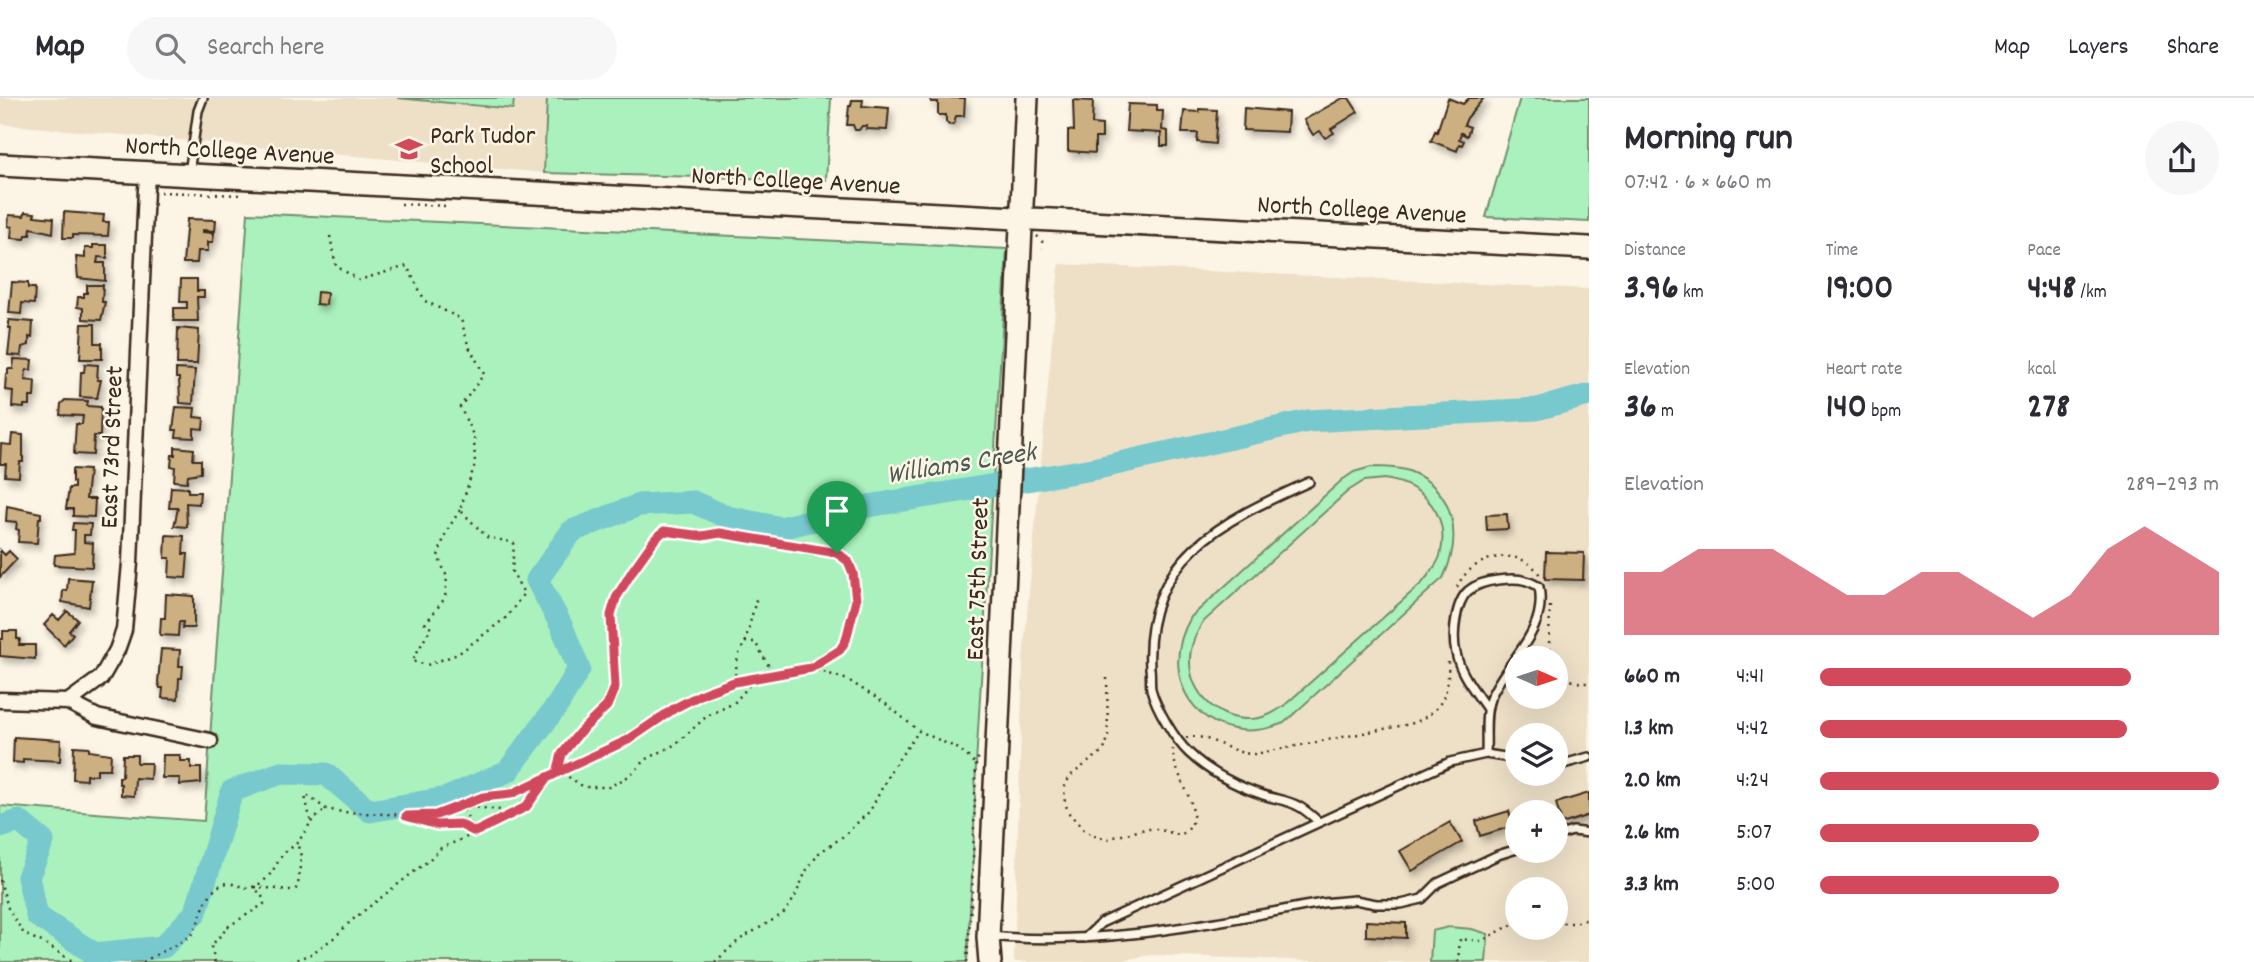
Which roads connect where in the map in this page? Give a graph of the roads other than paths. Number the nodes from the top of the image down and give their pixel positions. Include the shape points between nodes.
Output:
1 (201, 98) edge
2 (1027, 98) edge
3 (0, 165) edge
4 (149, 171) junction
5 (189, 174) junction
6 (1023, 219) junction
7 (1589, 248) edge
8 (1309, 482) dead end
9 (0, 700) edge
10 (68, 702) junction
11 (1487, 709) junction
12 (209, 741) dead end
13 (1486, 754) junction
14 (1505, 757) edge
15 (1589, 757) edge
16 (1568, 763) edge
17 (1319, 822) junction
18 (1568, 832) edge
19 (1589, 833) edge
20 (1505, 853) edge
21 (988, 937) junction
22 (1085, 939) junction
23 (981, 962) edge
24 (990, 962) edge

1 - 5 lane
2 - 6 main road, East 75th Street
3 - 4 main road, North College Avenue
4 - 5 main road, North College Avenue
4 - 10 street, East 73rd Street via 124,629 101,678
5 - 6 main road, North College Avenue
6 - 7 main road, North College Avenue
6 - 21 main road, East 75th Street
8 - 17 lane via 1228,521 1199,542 1170,574 1149,641 1152,689 1187,752 1209,769 1263,795 1297,805
9 - 10 street
10 - 12 street via 97,717
11 - 11 lane via 1498,682 1540,616 1539,587 1529,580 1486,582 1468,591 1459,607 1456,653
11 - 13 lane
13 - 14 lane
13 - 17 lane via 1450,762
15 - 16 lane
17 - 22 lane via 1101,923
18 - 19 lane
20 - 22 lane via 1438,883 1422,899 1401,904 1322,903 1171,930
21 - 22 lane
21 - 23 main road, East 75th Street
21 - 24 main road, East 75th Street

